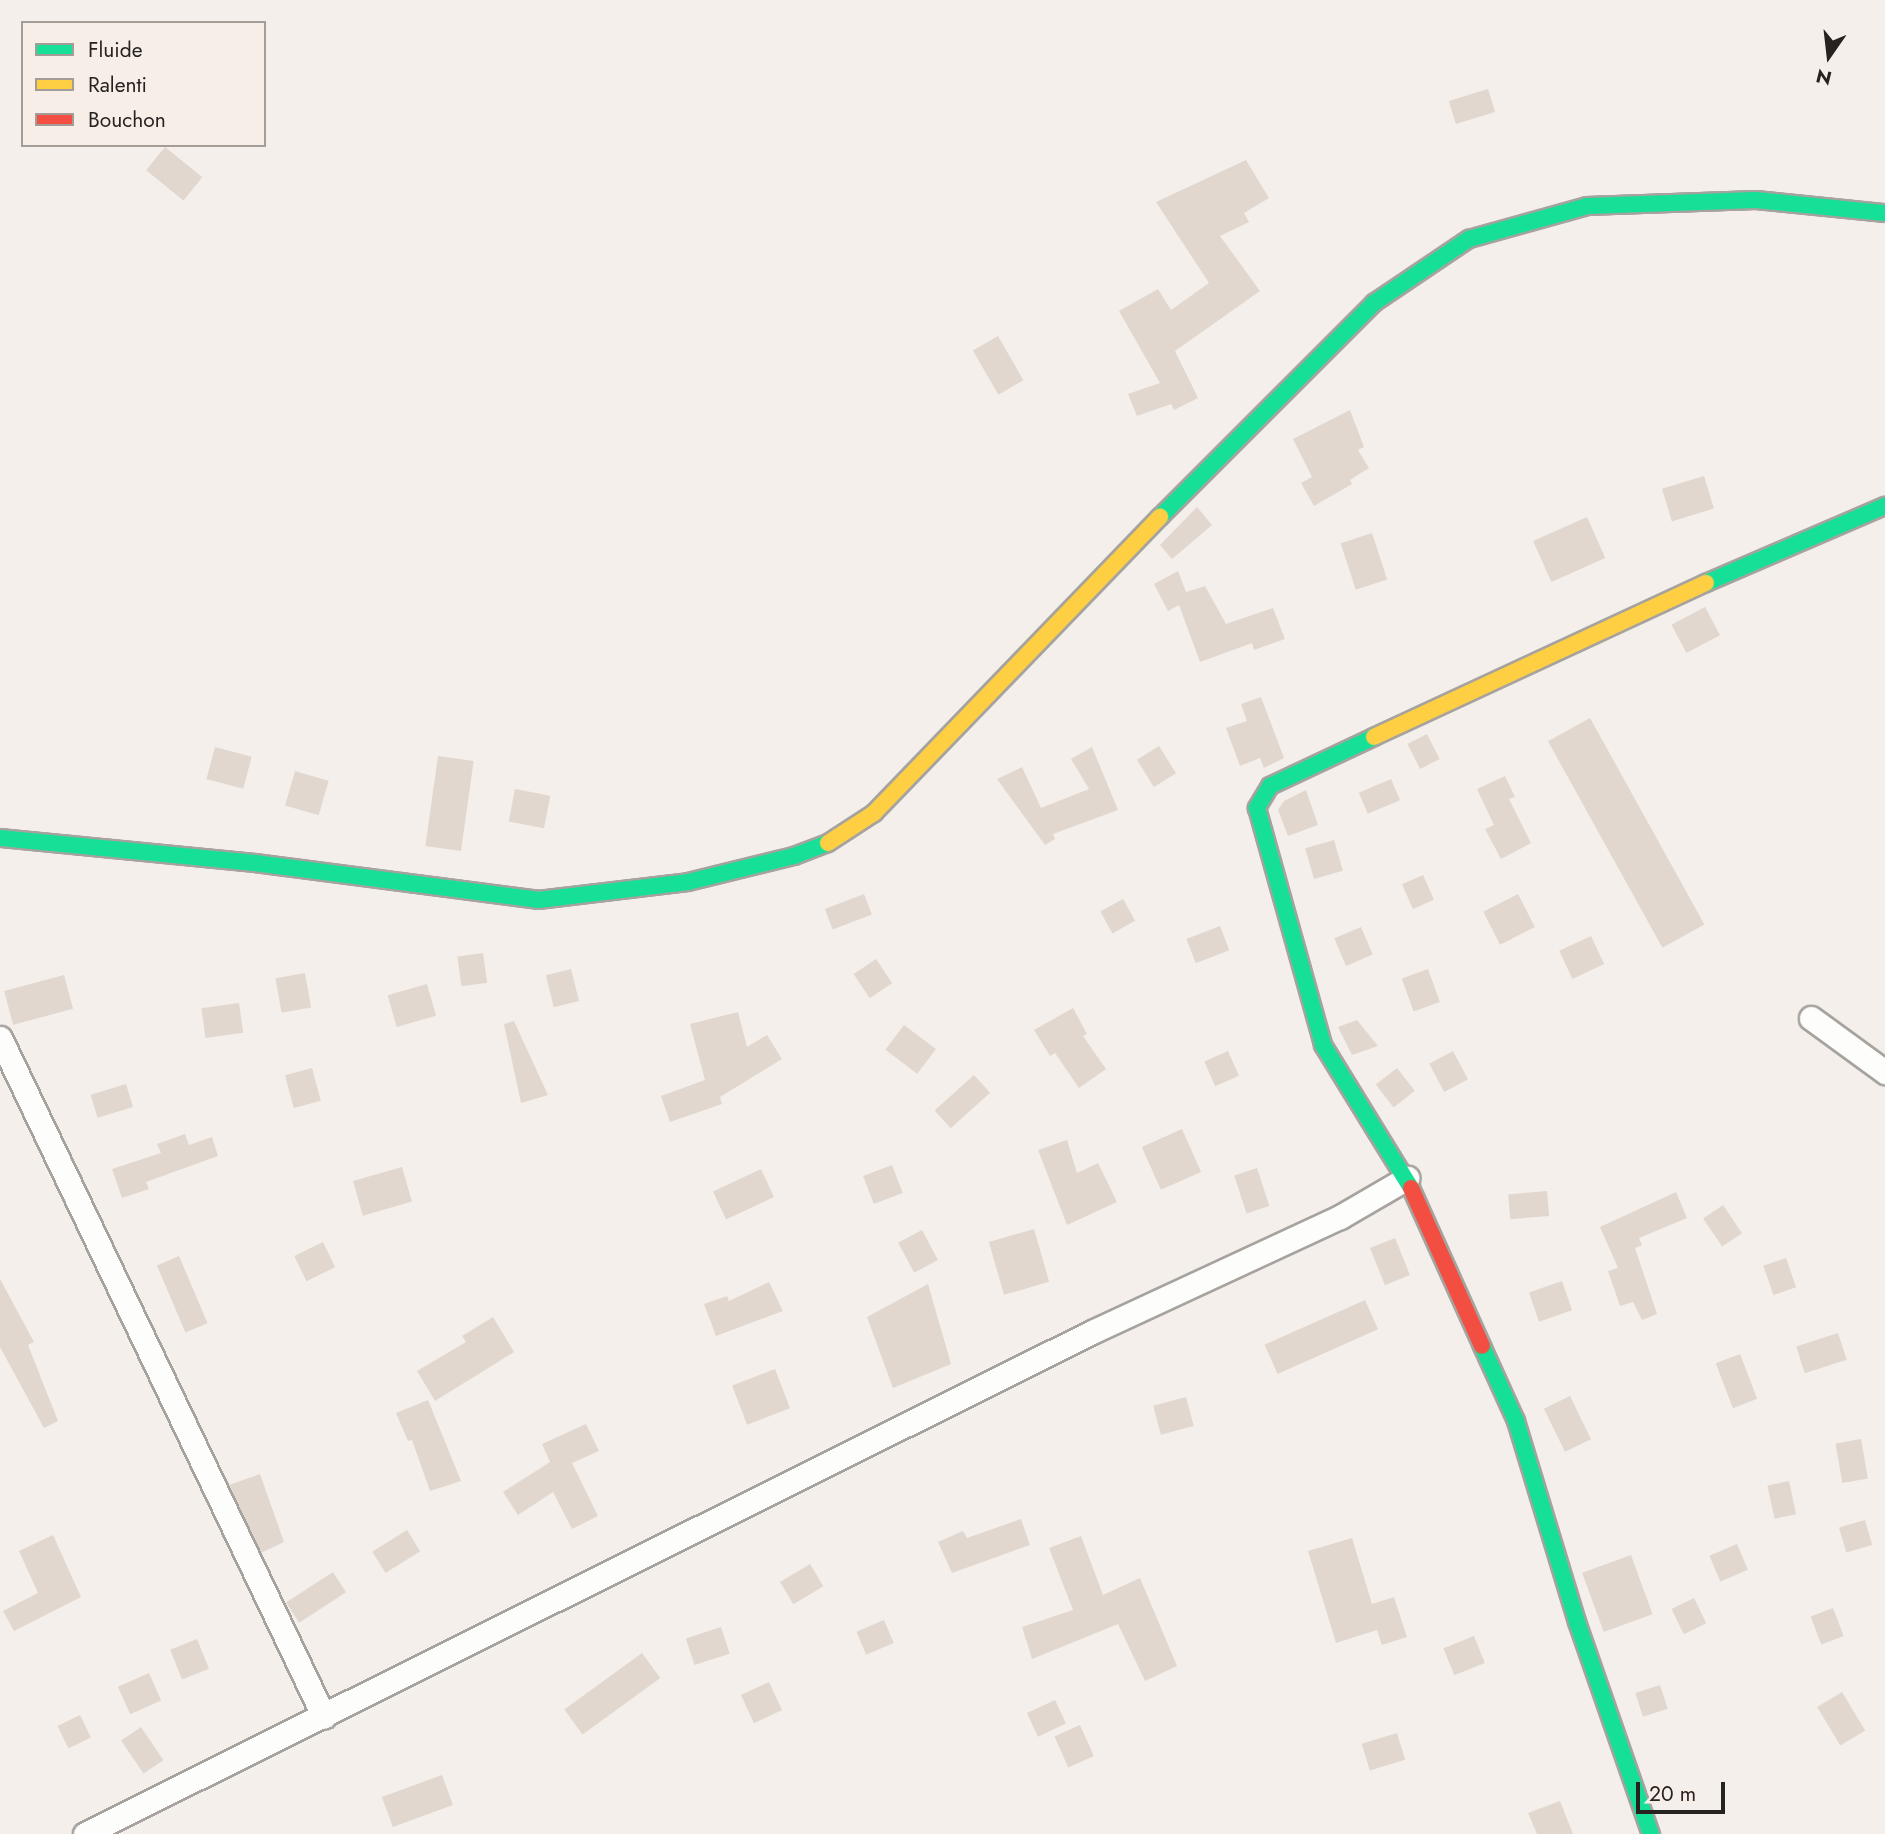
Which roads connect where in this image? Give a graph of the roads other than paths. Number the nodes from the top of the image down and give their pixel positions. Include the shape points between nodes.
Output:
1 (1885, 213) edge
2 (1885, 506) edge
3 (0, 838) edge
4 (1811, 1018) dead end
5 (0, 1038) edge
6 (1885, 1072) edge
7 (1407, 1178) junction
8 (324, 1717) junction
9 (85, 1834) edge
10 (1651, 1834) edge

1 - 3 main road via 1756,200 1587,206 1469,239 1374,303 1212,463 874,813 840,838 794,856 688,882 538,900 255,863
2 - 7 main road via 1809,535 1270,786 1259,799 1259,824 1323,1045
4 - 6 street
5 - 8 street
7 - 8 street via 1340,1217 1094,1331
7 - 10 main road via 1516,1421 1577,1622
8 - 9 street

